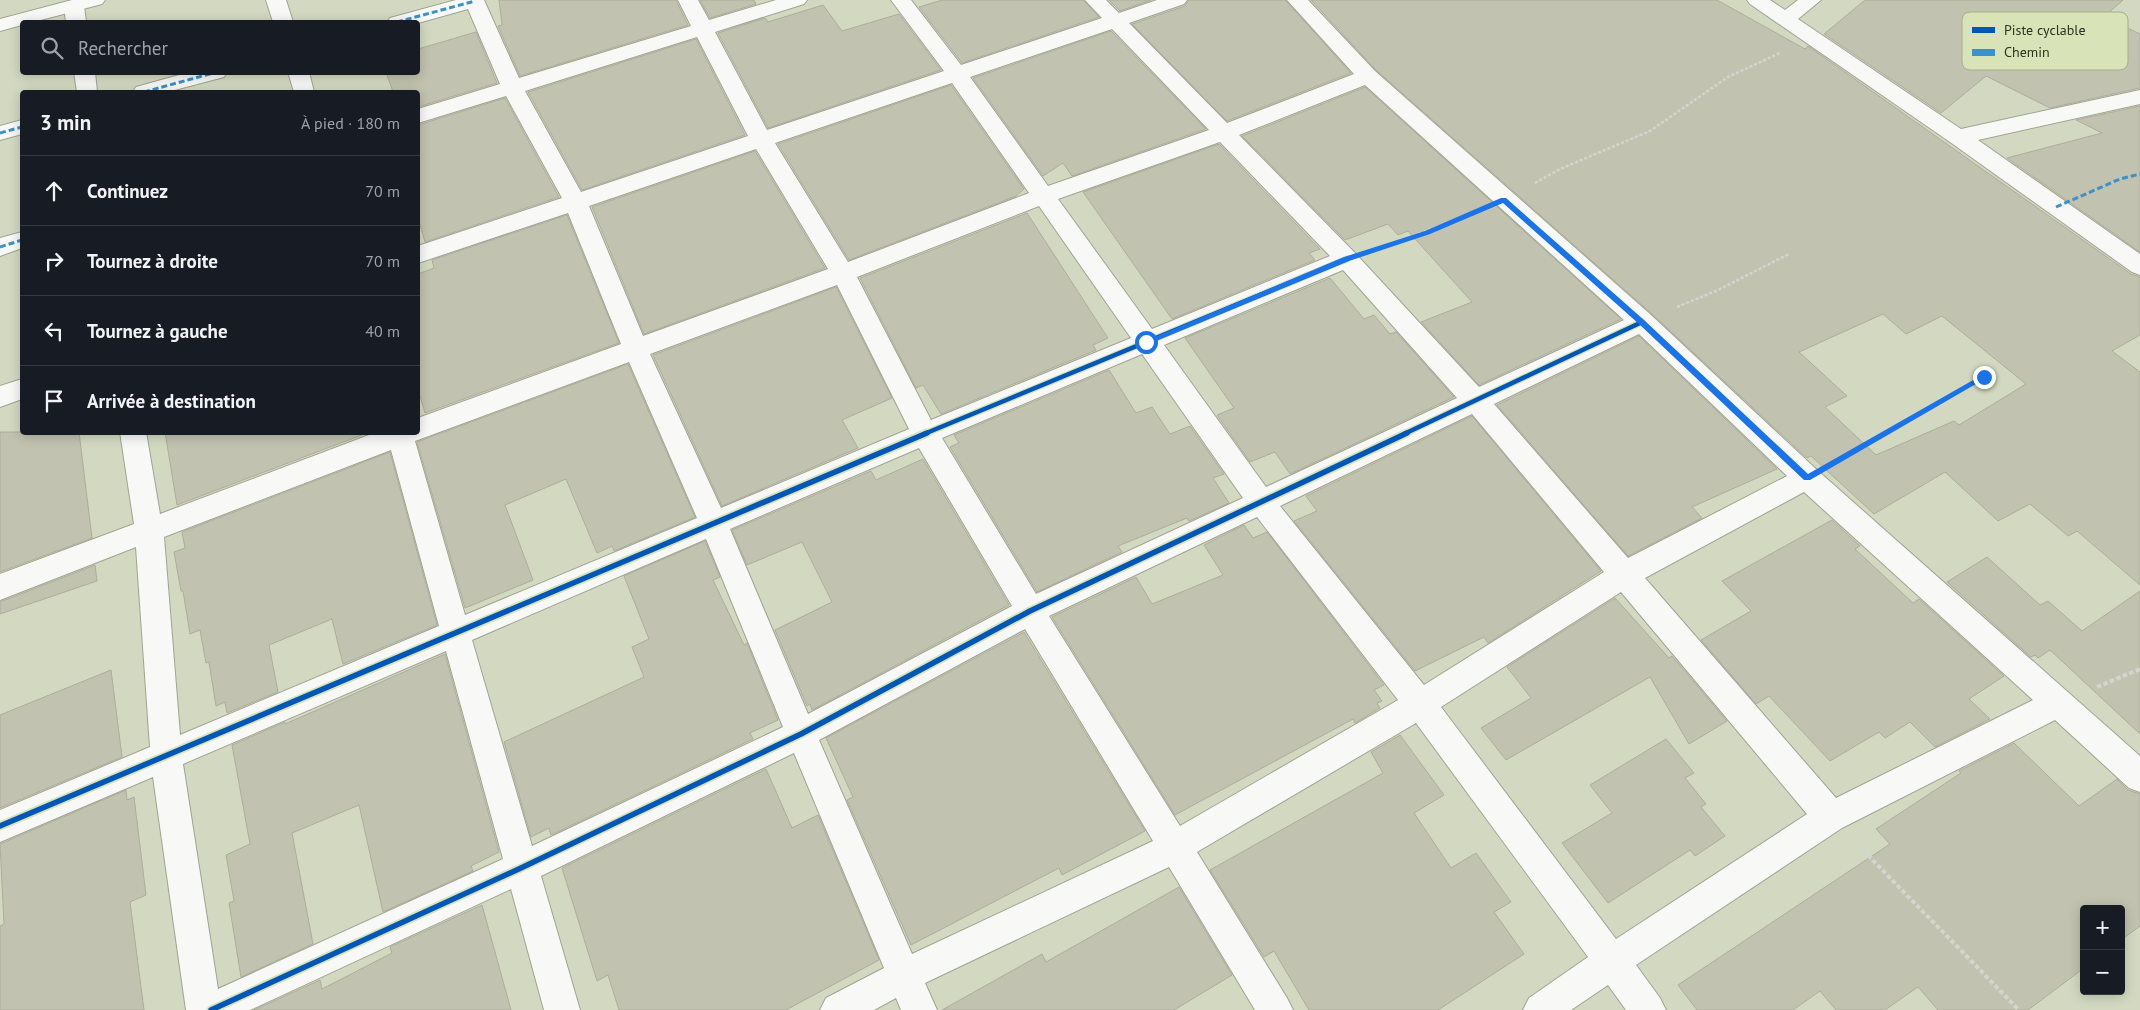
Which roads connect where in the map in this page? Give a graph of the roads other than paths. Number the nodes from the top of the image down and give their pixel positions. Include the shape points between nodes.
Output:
1 (95, 0) edge
2 (276, 0) edge
3 (474, 0) edge
4 (688, 0) edge
5 (797, 0) edge
6 (901, 0) edge
7 (1094, 0) edge
8 (1177, 0) edge
9 (1297, 0) edge
10 (1757, 0) edge
11 (1811, 0) edge
12 (30, 7) edge
13 (0, 9) edge
14 (74, 9) edge
15 (1785, 19) junction
16 (282, 20) edge
17 (404, 20) edge
18 (1113, 21) junction
19 (0, 25) edge
20 (704, 27) junction
21 (956, 73) junction
22 (84, 75) edge
23 (206, 75) edge
24 (299, 75) edge
25 (1368, 76) junction
26 (512, 87) junction
27 (87, 90) edge
28 (151, 90) edge
29 (303, 90) edge
30 (2140, 97) edge
31 (420, 115) edge
32 (20, 128) edge
33 (0, 133) edge
34 (1224, 133) junction
35 (1958, 137) junction
36 (761, 139) junction
37 (1043, 196) junction
38 (575, 202) junction
39 (20, 241) edge
40 (0, 247) edge
41 (420, 254) edge
42 (1347, 259) junction
43 (2140, 266) edge
44 (843, 273) junction
45 (1642, 322) junction
46 (1146, 342) junction
47 (636, 350) junction
48 (20, 390) edge
49 (0, 397) edge
50 (1475, 400) junction
51 (420, 427) edge
52 (926, 434) junction
53 (133, 435) edge
54 (398, 435) edge
55 (407, 435) edge
56 (1807, 478) junction
57 (1262, 503) junction
58 (714, 524) junction
59 (149, 530) junction
60 (1623, 576) junction
61 (0, 588) edge
62 (1030, 611) junction
63 (456, 633) junction
64 (2058, 703) junction
65 (1420, 704) junction
66 (801, 734) junction
67 (166, 756) junction
68 (2140, 777) edge
69 (1831, 818) junction
70 (0, 826) edge
71 (1175, 847) junction
72 (521, 868) junction
73 (1612, 961) junction
74 (903, 976) junction
75 (204, 1010) edge
76 (211, 1010) edge
77 (562, 1010) edge
78 (838, 1010) edge
79 (919, 1010) edge
80 (1275, 1010) edge
81 (1541, 1010) edge
82 (1648, 1010) edge

1 - 14 street
2 - 16 street
3 - 17 street
3 - 26 street
4 - 20 street
5 - 20 street
6 - 21 street
7 - 18 street
8 - 18 street
9 - 25 street
10 - 15 street
11 - 15 street
12 - 13 street
12 - 14 street
12 - 19 street
15 - 35 street
18 - 21 street
18 - 34 street
20 - 26 street
20 - 36 street
21 - 36 street
21 - 37 street
22 - 27 street
23 - 28 street
24 - 29 street
25 - 34 street
25 - 45 street
26 - 31 street
26 - 38 street
30 - 35 street
32 - 33 street
34 - 37 street
34 - 42 street
35 - 43 street
36 - 38 street
36 - 44 street
37 - 44 street
37 - 46 street
38 - 41 street
38 - 47 street
39 - 40 street
42 - 46 street
42 - 50 street
44 - 47 street
44 - 52 street
45 - 50 street
45 - 56 street
46 - 52 street
46 - 57 street
47 - 51 street
47 - 58 street
48 - 49 street
50 - 57 street
50 - 60 street
52 - 58 street
52 - 62 street
53 - 59 street
54 - 59 street
55 - 63 street
56 - 60 street
56 - 64 street
57 - 62 street
57 - 65 street
58 - 63 street
58 - 66 street
59 - 61 street
59 - 67 street
60 - 65 street
60 - 69 street
62 - 66 street
62 - 71 street
63 - 67 street
63 - 72 street
64 - 68 street
64 - 69 street
65 - 71 street
65 - 73 street
66 - 72 street
66 - 74 street
67 - 70 street
67 - 75 street
69 - 73 street
71 - 74 street
71 - 80 street
72 - 76 street
72 - 77 street
73 - 81 street
73 - 82 street
74 - 78 street
74 - 79 street

